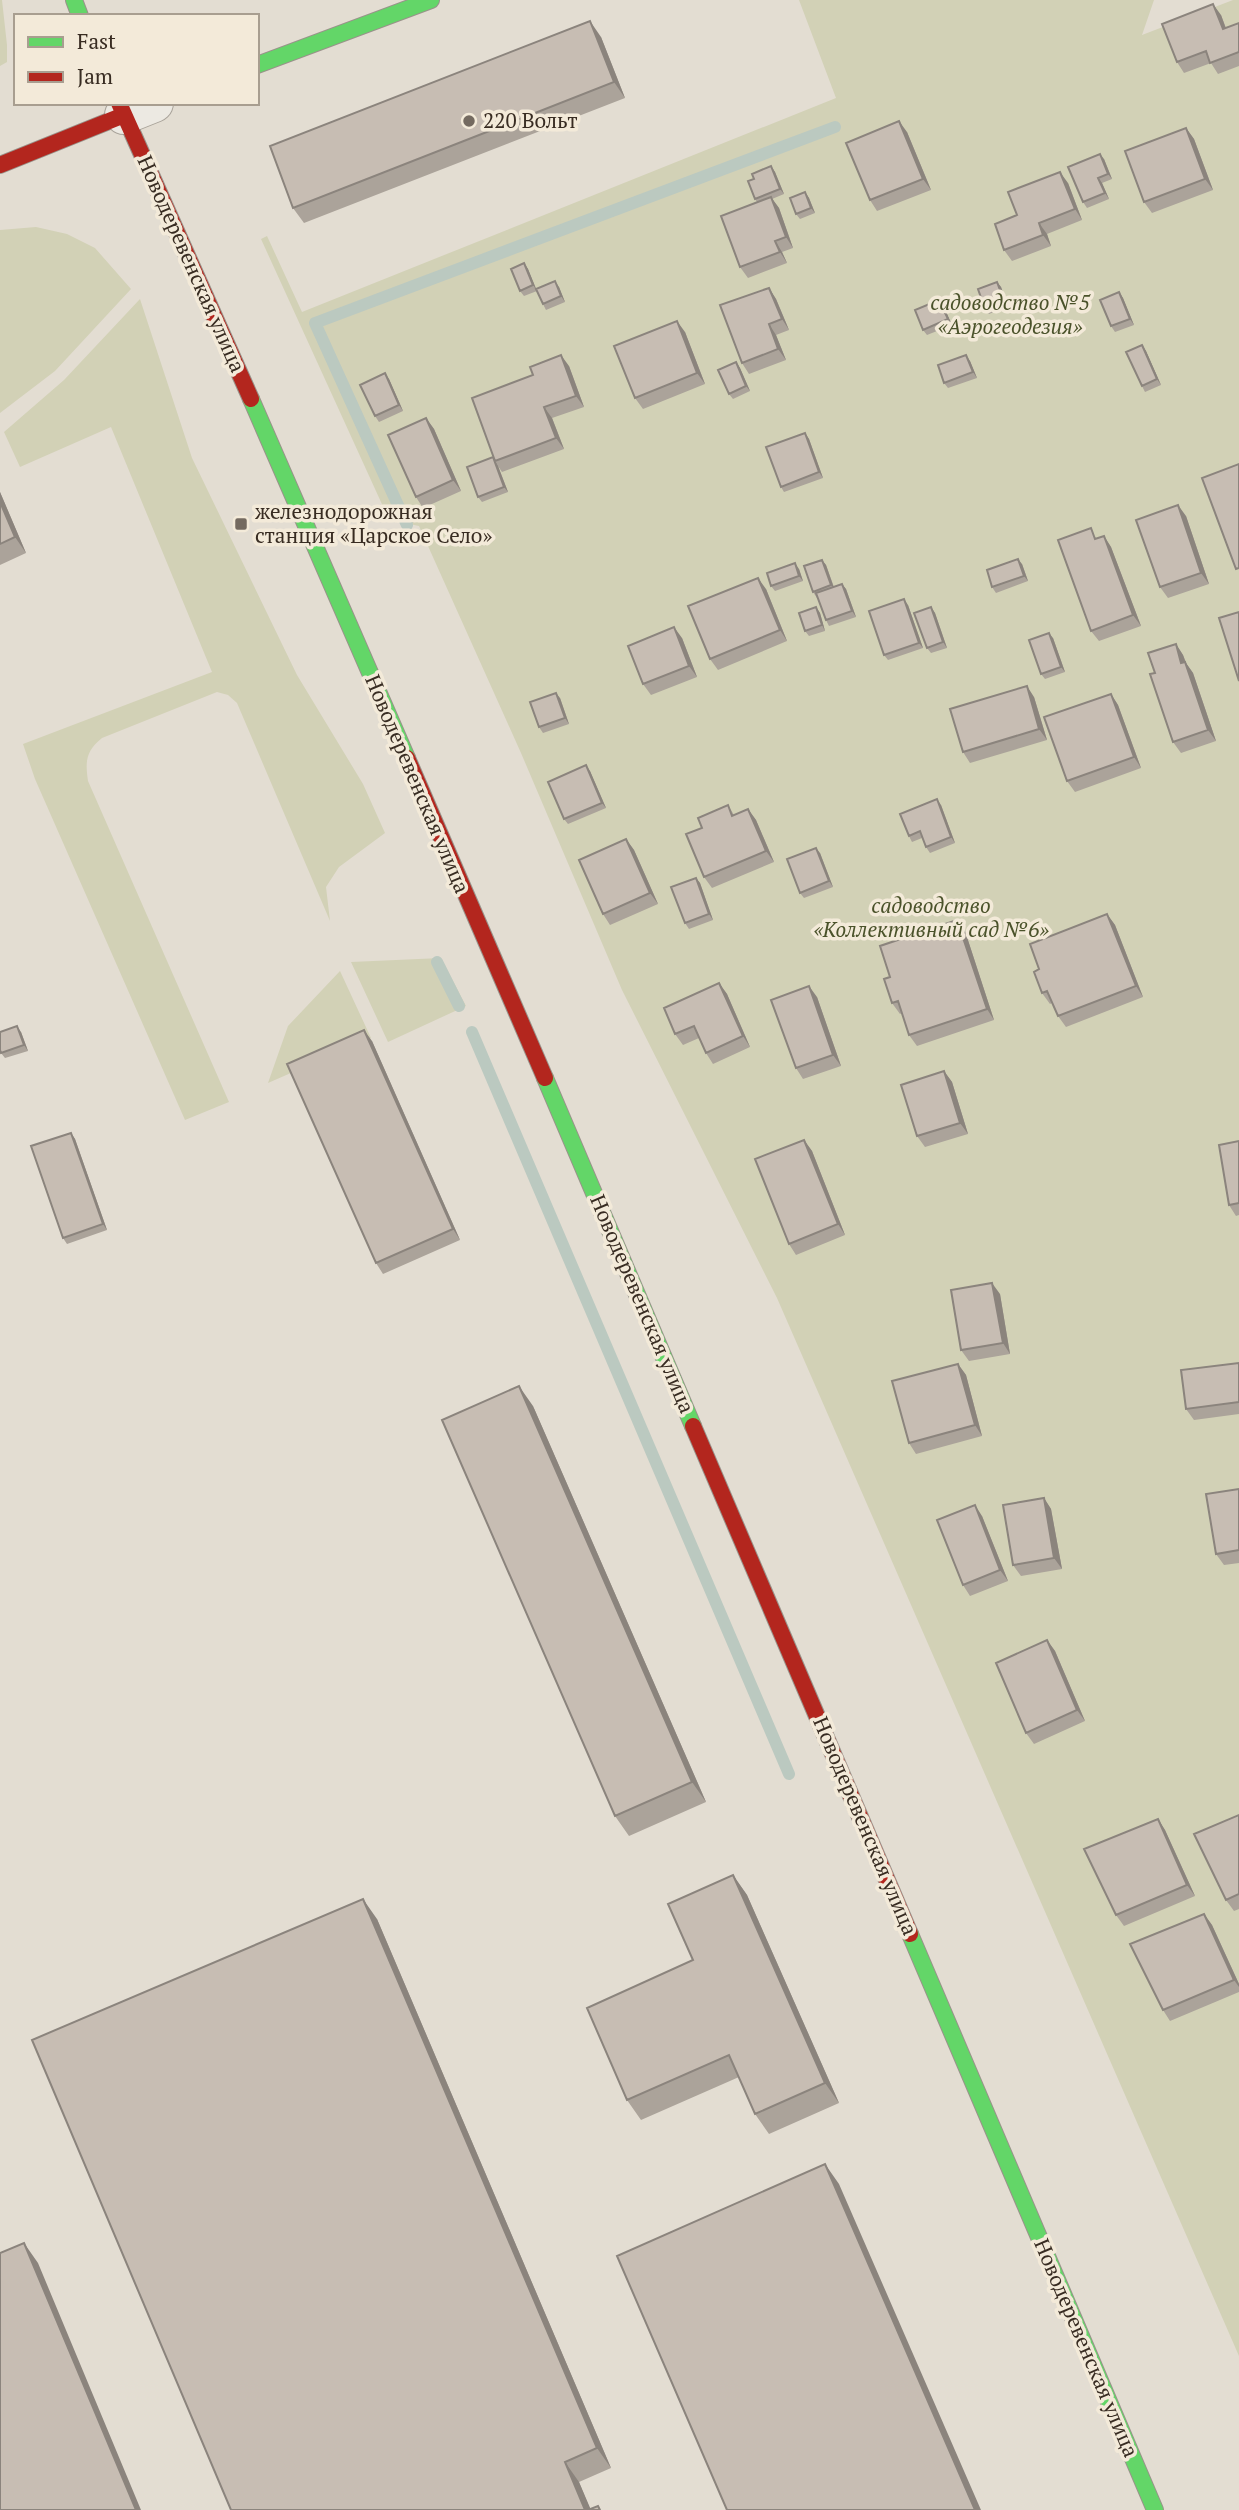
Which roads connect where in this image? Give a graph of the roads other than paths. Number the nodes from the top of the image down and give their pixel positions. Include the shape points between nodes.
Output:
1 (431, 0) edge
2 (259, 64) edge
3 (133, 107) edge
4 (0, 165) edge
5 (1155, 2510) edge

1 - 2 main road
3 - 4 main road
3 - 5 main road, Новодеревенская улица via 193,265

